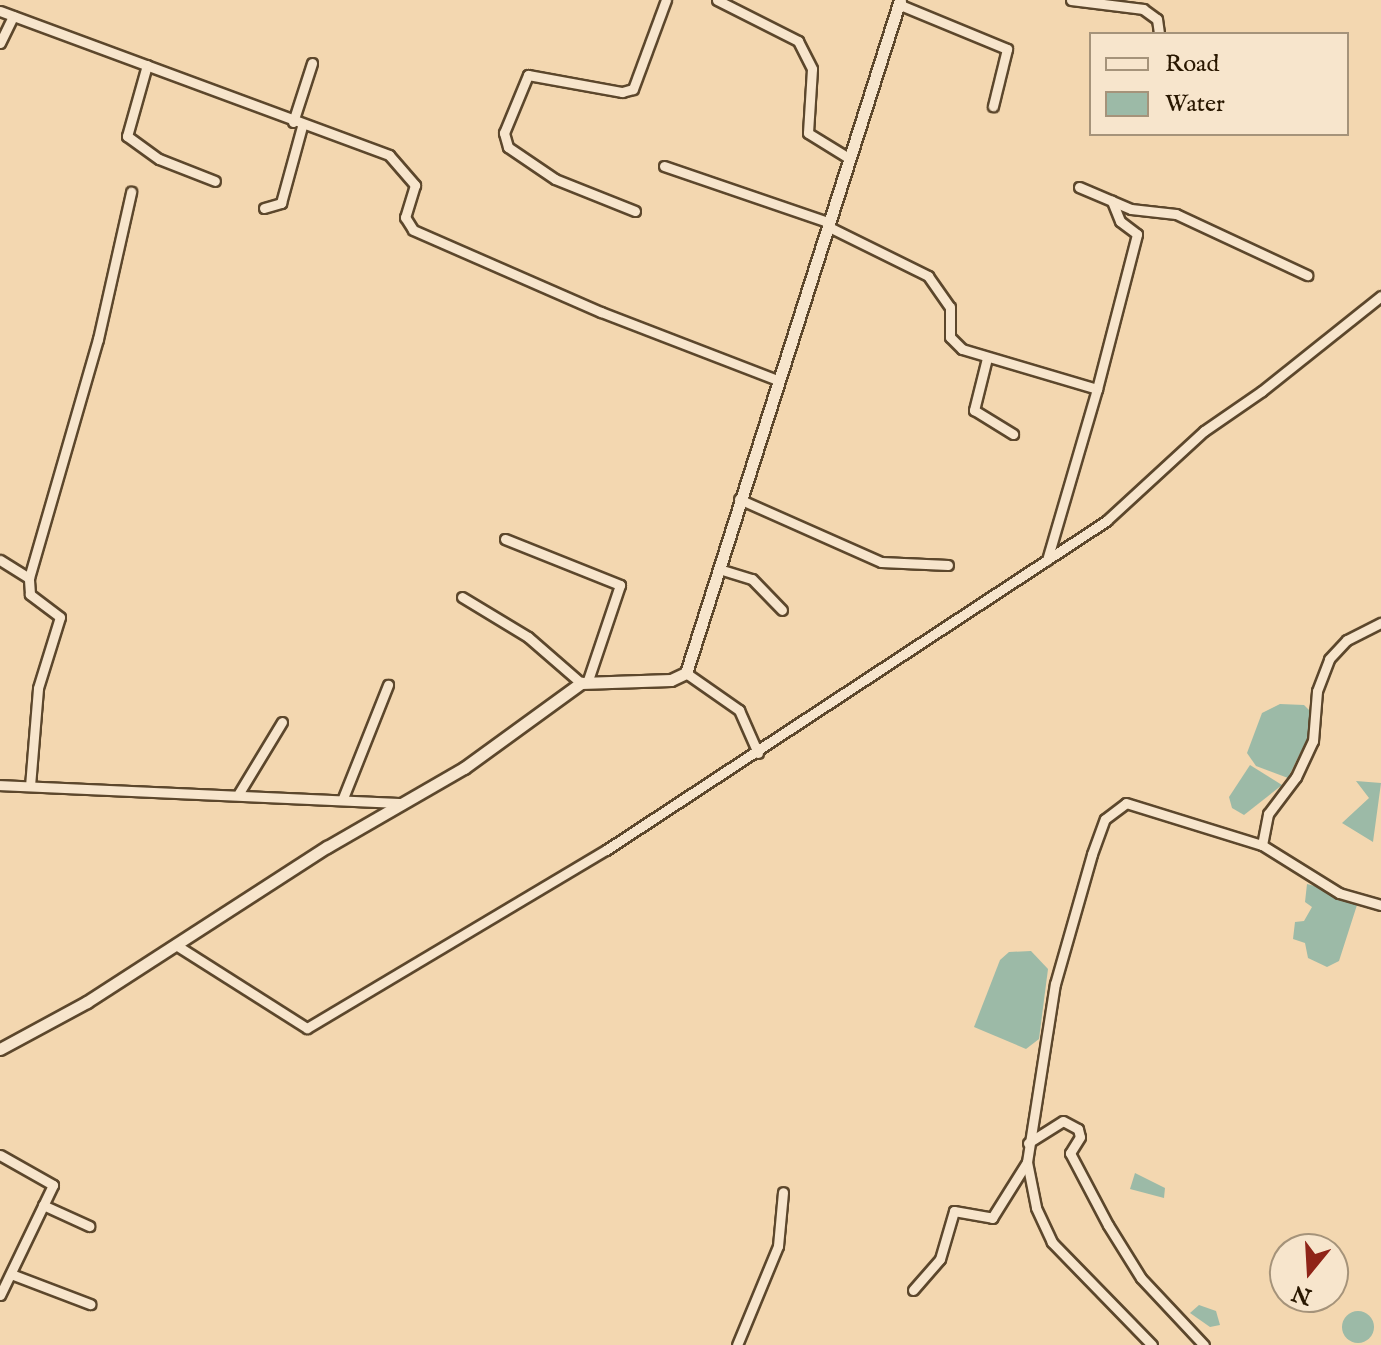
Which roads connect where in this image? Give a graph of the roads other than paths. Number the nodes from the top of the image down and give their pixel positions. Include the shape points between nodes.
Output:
1 (666, 0) edge
2 (717, 0) edge
3 (1071, 0) edge
4 (899, 2) edge
5 (0, 11) edge
6 (13, 16) junction
7 (1159, 32) edge
8 (0, 43) edge
9 (312, 63) dead end
10 (147, 65) junction
11 (993, 106) dead end
12 (297, 124) junction
13 (847, 157) junction
14 (664, 166) dead end
15 (215, 181) dead end
16 (1079, 187) dead end
17 (131, 192) dead end
18 (1112, 201) junction
19 (264, 208) dead end
20 (635, 211) dead end
21 (827, 224) junction
22 (1307, 275) dead end
23 (1381, 296) edge
24 (987, 358) junction
25 (777, 380) junction
26 (1097, 389) junction
27 (1013, 434) dead end
28 (739, 499) junction
29 (505, 539) dead end
30 (0, 560) edge
31 (1047, 560) junction
32 (948, 565) dead end
33 (719, 569) junction
34 (29, 578) junction
35 (462, 597) dead end
36 (782, 610) dead end
37 (1381, 623) edge
38 (686, 673) junction
39 (584, 682) junction
40 (388, 685) dead end
41 (282, 722) dead end
42 (758, 753) junction
43 (0, 785) edge
44 (30, 786) junction
45 (239, 793) junction
46 (343, 798) junction
47 (400, 803) junction
48 (1262, 845) junction
49 (1381, 905) edge
50 (176, 945) junction
51 (0, 1049) edge
52 (1028, 1143) junction
53 (1, 1158) edge
54 (1027, 1162) junction
55 (783, 1192) dead end
56 (43, 1205) junction
57 (89, 1226) dead end
58 (11, 1274) junction
59 (913, 1290) dead end
60 (0, 1295) edge
61 (90, 1304) dead end
62 (737, 1345) edge
63 (1152, 1345) edge
64 (1204, 1345) edge

1 - 20 street via 633,89 622,92 528,75 504,133 508,147 555,179
2 - 13 street via 798,41 812,69 808,133
3 - 7 street via 1143,9 1157,19
4 - 11 street via 1007,49
4 - 13 street
5 - 6 street
6 - 8 street
6 - 10 street
9 - 12 street
10 - 12 street
10 - 15 street via 127,136 159,159
12 - 19 street via 281,203
12 - 25 street via 397,161 415,185 405,217 413,230 601,312
13 - 21 street
14 - 21 street
16 - 18 street
17 - 34 street via 98,339
18 - 22 street via 1135,210 1148,207 1176,214
18 - 26 street via 1120,221 1137,234
21 - 24 street via 928,276 950,307 952,341
21 - 25 street
23 - 31 street via 1204,431 1106,521
24 - 26 street
24 - 27 street via 974,410
25 - 28 street
26 - 31 street
28 - 32 street via 881,562
28 - 33 street
29 - 39 street via 620,585
30 - 34 street
31 - 42 street
33 - 36 street via 752,579
33 - 38 street
34 - 44 street via 30,594 60,617 38,688
35 - 39 street via 528,637
37 - 48 street via 1347,640 1329,659 1317,691 1313,741 1296,777 1268,814
38 - 39 street via 671,680
38 - 42 street via 739,710
39 - 47 street via 464,768
40 - 46 street
41 - 45 street
42 - 50 street via 307,1028
43 - 44 street
44 - 45 street
45 - 46 street
46 - 47 street
47 - 50 street
48 - 49 street via 1339,893
48 - 52 street via 1132,804 1111,812 1092,854 1055,984
50 - 51 street
52 - 54 street
52 - 64 street via 1063,1121 1078,1129 1080,1137 1070,1153 1108,1225 1141,1278
53 - 56 street via 52,1181
54 - 59 street via 992,1218 954,1211 940,1259
54 - 63 street via 1036,1207 1052,1242
55 - 62 street via 778,1246
56 - 57 street
56 - 58 street
58 - 60 street
58 - 61 street

